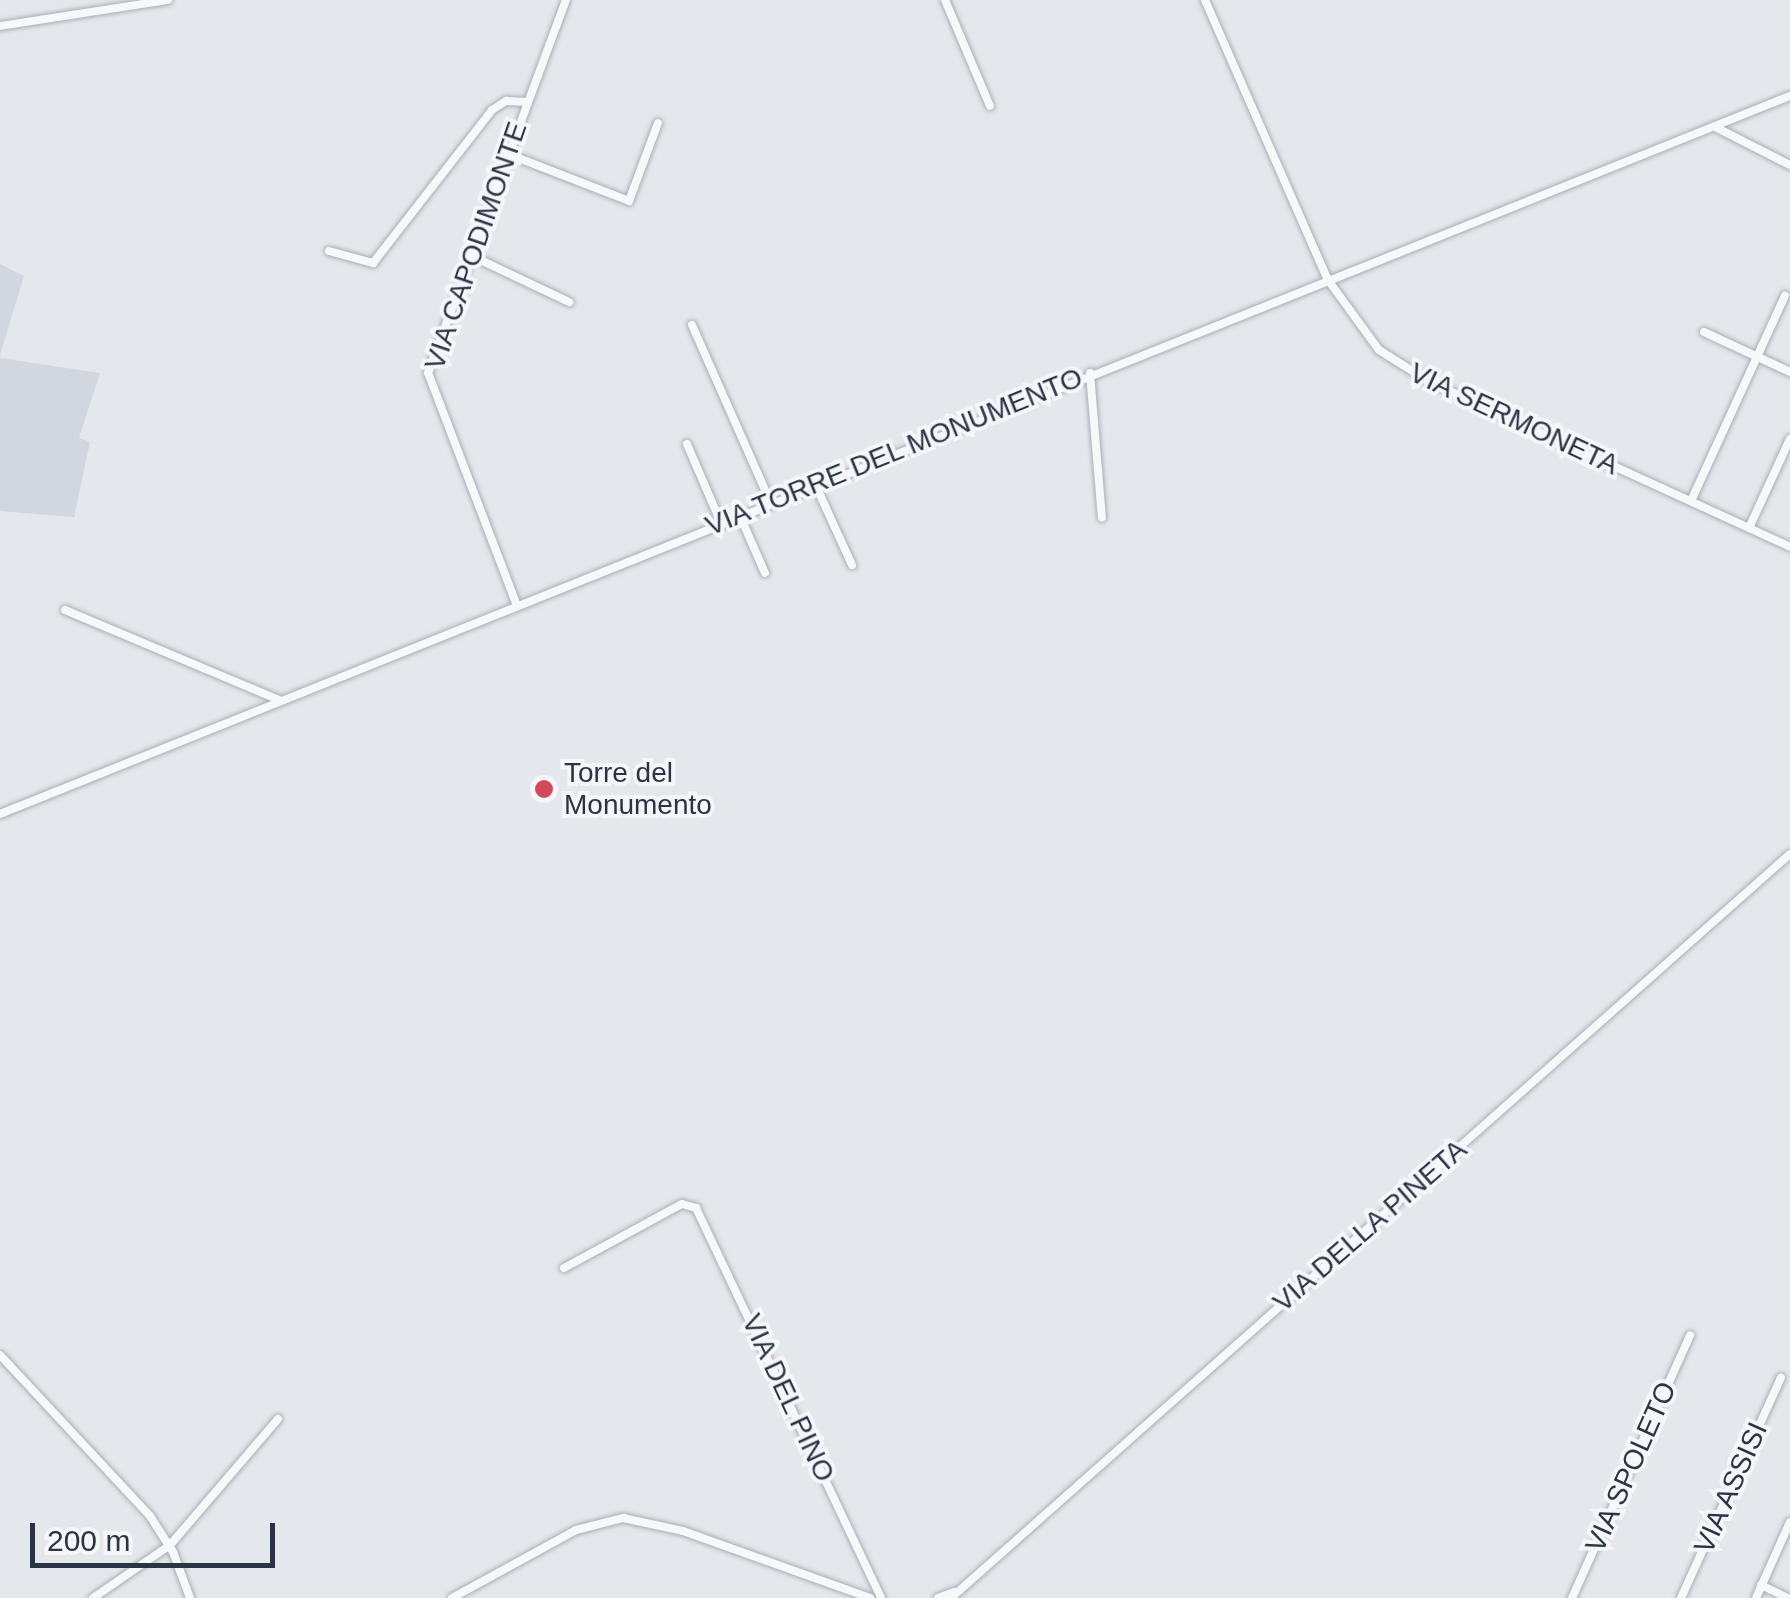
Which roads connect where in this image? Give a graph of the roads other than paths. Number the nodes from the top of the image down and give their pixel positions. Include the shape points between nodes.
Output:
1 (168, 0) edge
2 (566, 0) edge
3 (945, 0) edge
4 (1206, 0) edge
5 (0, 26) edge
6 (1790, 96) edge
7 (527, 102) junction
8 (990, 106) dead end
9 (658, 123) dead end
10 (1715, 127) junction
11 (508, 154) junction
12 (1790, 165) edge
13 (329, 252) dead end
14 (470, 255) junction
15 (1328, 280) junction
16 (1785, 296) dead end
17 (569, 302) dead end
18 (692, 325) dead end
19 (1704, 332) dead end
20 (1758, 357) junction
21 (1090, 372) junction
22 (1790, 372) edge
23 (1790, 439) edge
24 (687, 444) dead end
25 (1787, 453) edge
26 (816, 486) junction
27 (1692, 501) junction
28 (772, 504) junction
29 (740, 516) junction
30 (1102, 518) dead end
31 (721, 523) junction
32 (1750, 528) junction
33 (1790, 547) edge
34 (852, 565) dead end
35 (766, 573) dead end
36 (516, 603) junction
37 (65, 610) dead end
38 (279, 700) junction
39 (0, 814) edge
40 (1790, 854) edge
41 (564, 1268) dead end
42 (1690, 1335) dead end
43 (0, 1355) edge
44 (1780, 1378) dead end
45 (278, 1419) dead end
46 (1790, 1522) edge
47 (170, 1545) junction
48 (1762, 1585) junction
49 (963, 1588) junction
50 (93, 1598) edge
51 (190, 1598) edge
52 (452, 1598) edge
53 (870, 1598) edge
54 (882, 1598) edge
55 (938, 1598) edge
56 (951, 1598) edge
57 (1572, 1598) edge
58 (1681, 1598) edge
59 (1756, 1598) edge
60 (1788, 1598) edge

1 - 5 street
2 - 7 street, VIA CAPODIMONTE
3 - 8 street
4 - 15 street, VIA SERMONETA
6 - 10 street, VIA TORRE DEL MONUMENTO
7 - 11 street, VIA CAPODIMONTE
7 - 13 street via 506,100 492,110 431,180 373,263
9 - 11 street via 629,200
10 - 12 street
10 - 15 street, VIA TORRE DEL MONUMENTO
11 - 14 street, VIA CAPODIMONTE
14 - 17 street
14 - 36 street, VIA CAPODIMONTE via 428,379
15 - 21 street, VIA TORRE DEL MONUMENTO
15 - 27 street, VIA SERMONETA via 1367,337 1398,365
16 - 20 street
18 - 28 street
19 - 20 street
20 - 22 street
20 - 27 street
21 - 26 street, VIA TORRE DEL MONUMENTO
21 - 30 street
23 - 25 street
24 - 31 street
25 - 32 street
26 - 28 street, VIA TORRE DEL MONUMENTO
26 - 34 street
27 - 32 street, VIA SERMONETA
28 - 29 street, VIA TORRE DEL MONUMENTO
29 - 31 street, VIA TORRE DEL MONUMENTO
29 - 35 street
31 - 36 street, VIA TORRE DEL MONUMENTO
32 - 33 street, VIA SERMONETA
36 - 38 street, VIA TORRE DEL MONUMENTO
37 - 38 street
38 - 39 street, VIA TORRE DEL MONUMENTO
40 - 49 street, VIA DELLA PINETA
41 - 54 street, VIA DEL PINO via 688,1203 717,1244
42 - 57 street, VIA SPOLETO
43 - 47 street
44 - 58 street, VIA ASSISI
45 - 47 street
46 - 48 street
47 - 50 street
47 - 51 street
48 - 59 street
48 - 60 street
49 - 55 street
49 - 56 street, VIA DELLA PINETA
52 - 53 street via 576,1530 623,1518 689,1533

